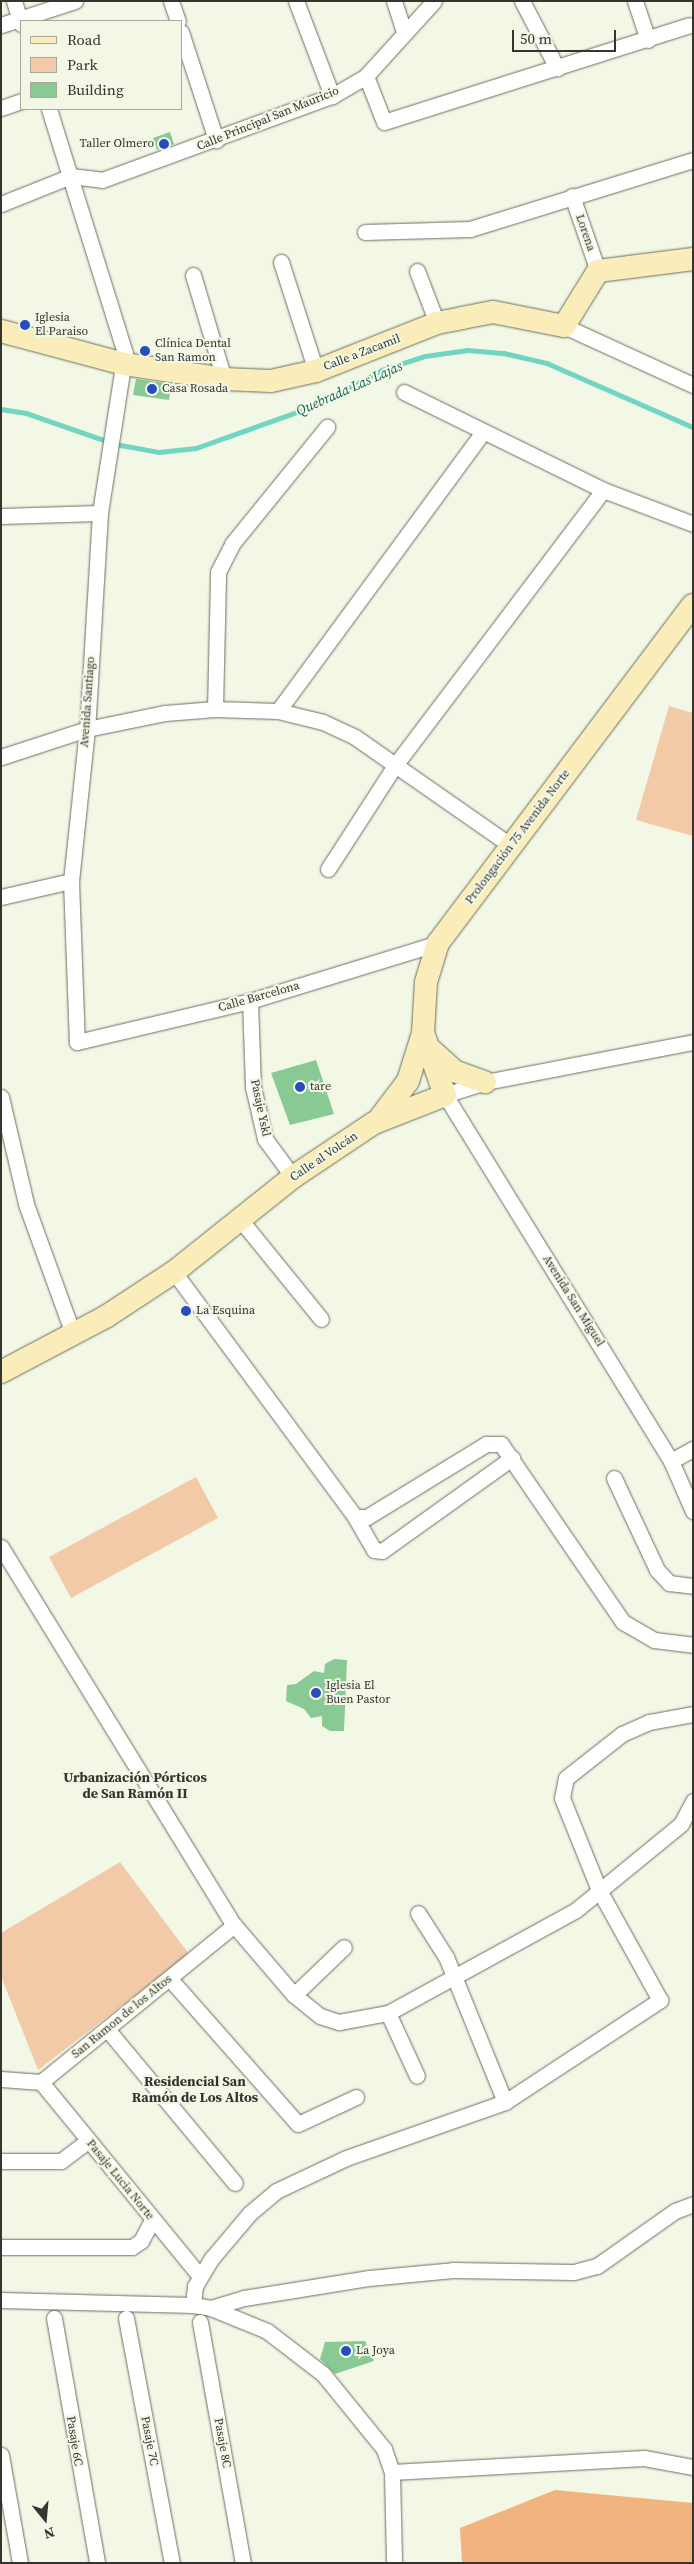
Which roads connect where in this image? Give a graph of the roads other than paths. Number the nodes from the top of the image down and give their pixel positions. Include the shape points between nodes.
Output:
1 (14, 1) edge
2 (75, 1) edge
3 (171, 1) edge
4 (296, 1) edge
5 (394, 1) edge
6 (434, 1) edge
7 (522, 1) edge
8 (635, 1) edge
9 (25, 20) edge
10 (178, 20) edge
11 (20, 22) edge
12 (1, 25) edge
13 (689, 25) dead end
14 (404, 32) junction
15 (182, 35) edge
16 (648, 40) junction
17 (557, 68) junction
18 (366, 76) junction
19 (332, 96) junction
20 (20, 101) edge
21 (1, 108) edge
22 (49, 110) edge
23 (216, 140) junction
24 (693, 160) edge
25 (71, 176) junction
26 (572, 196) junction
27 (1, 204) edge
28 (365, 232) dead end
29 (693, 259) edge
30 (281, 262) dead end
31 (598, 270) junction
32 (416, 272) dead end
33 (193, 275) dead end
34 (437, 323) junction
35 (564, 326) junction
36 (1, 331) edge
37 (124, 364) junction
38 (316, 371) junction
39 (224, 379) junction
40 (693, 386) edge
41 (404, 392) dead end
42 (327, 427) dead end
43 (482, 433) junction
44 (603, 490) junction
45 (100, 513) junction
46 (1, 516) edge
47 (693, 524) edge
48 (693, 605) edge
49 (685, 626) edge
50 (215, 709) junction
51 (278, 711) junction
52 (87, 729) junction
53 (1, 757) edge
54 (396, 764) junction
55 (511, 846) junction
56 (328, 869) dead end
57 (71, 881) junction
58 (1, 897) edge
59 (438, 943) junction
60 (250, 1001) junction
61 (425, 1040) junction
62 (77, 1042) joint
63 (693, 1042) edge
64 (485, 1082) junction
65 (445, 1095) junction
66 (1, 1097) edge
67 (374, 1123) junction
68 (293, 1177) junction
69 (239, 1218) junction
70 (174, 1272) junction
71 (321, 1318) dead end
72 (73, 1334) junction
73 (1, 1372) edge
74 (693, 1449) edge
75 (512, 1458) junction
76 (672, 1461) junction
77 (614, 1478) dead end
78 (693, 1511) edge
79 (355, 1517) junction
80 (1, 1547) edge
81 (693, 1586) edge
82 (693, 1645) edge
83 (693, 1714) edge
84 (693, 1801) edge
85 (689, 1823) edge
86 (599, 1890) junction
87 (418, 1913) dead end
88 (234, 1925) junction
89 (344, 1946) dead end
90 (455, 1977) junction
91 (170, 1979) junction
92 (294, 1995) junction
93 (388, 2013) junction
94 (107, 2028) junction
95 (417, 2076) dead end
96 (1, 2079) edge
97 (41, 2082) junction
98 (356, 2097) dead end
99 (505, 2102) junction
100 (88, 2141) junction
101 (1, 2161) edge
102 (235, 2183) dead end
103 (693, 2204) edge
104 (152, 2220) junction
105 (1, 2247) edge
106 (200, 2276) junction
107 (1, 2300) edge
108 (193, 2305) junction
109 (211, 2308) junction
110 (54, 2318) dead end
111 (126, 2318) dead end
112 (200, 2322) dead end
113 (1, 2455) edge
114 (693, 2467) edge
115 (392, 2472) junction
116 (20, 2563) edge
117 (97, 2563) edge
118 (172, 2563) edge
119 (243, 2563) edge
120 (394, 2563) edge

1 - 11 street
2 - 9 street
3 - 10 street
4 - 19 street
5 - 14 street
6 - 14 street, Calle Principal San Mauricio
7 - 17 street
8 - 16 street
11 - 12 street
13 - 16 street
14 - 18 street, Calle Principal San Mauricio
15 - 23 street
16 - 17 street
17 - 18 street via 384,122
18 - 19 street, Calle Principal San Mauricio
19 - 23 street, Calle Principal San Mauricio
20 - 21 street
22 - 25 street, Avenida Santiago
23 - 25 street, Calle Principal San Mauricio via 102,180
24 - 26 street
25 - 27 street
25 - 37 street, Avenida Santiago via 116,319
26 - 28 street via 470,229
26 - 31 street, Lorena
29 - 31 main road
30 - 38 street
31 - 35 main road
32 - 34 street
33 - 39 street
34 - 35 main road, Calle a Zacamil via 493,312
34 - 38 main road, Calle a Zacamil
35 - 40 street
36 - 37 main road, Calle a Zacamil
37 - 39 main road, Calle a Zacamil
37 - 45 street, Avenida Santiago
38 - 39 main road, Calle a Zacamil via 271,381
41 - 43 street
42 - 50 street via 232,544 218,572
43 - 44 street
43 - 51 street
44 - 47 street
44 - 54 street
45 - 46 street
45 - 52 street, Avenida Santiago
48 - 49 main road, Prolongación 75 Avenida Norte
49 - 55 main road, Prolongación 75 Avenida Norte
50 - 51 street
50 - 52 street via 166,713
51 - 54 street via 323,722 355,737
52 - 53 street
52 - 57 street, Avenida Santiago
54 - 55 street
54 - 56 street
55 - 59 main road, Prolongación 75 Avenida Norte
57 - 58 street
57 - 62 street, Avenida Santiago
59 - 60 street, Calle Barcelona
59 - 61 main road, Prolongación 75 Avenida Norte via 426,982
60 - 62 street, Calle Barcelona
60 - 68 street, Pasaje Yskl via 253,1087 264,1138
61 - 64 main road via 454,1071
61 - 65 main road, Prolongación 75 Avenida Norte
61 - 67 main road via 405,1088
63 - 64 street, Calle al Volcán
64 - 65 street, Calle al Volcán
65 - 67 main road, Calle al Volcán
65 - 76 street, Avenida San Miguel
66 - 72 street via 26,1204
67 - 68 main road, Calle al Volcán
68 - 69 main road, Calle al Volcán
69 - 70 main road, Calle al Volcán
69 - 71 street
70 - 72 main road, Calle al Volcán
70 - 79 street
72 - 73 main road, Calle al Volcán
74 - 76 street
75 - 79 street via 501,1444 486,1444 367,1517
75 - 79 street via 382,1551 374,1550
75 - 82 street via 623,1622 654,1640
76 - 78 street, Avenida San Miguel
77 - 81 street via 657,1570 669,1583
80 - 88 street
83 - 86 street via 649,1722 622,1734 566,1778 562,1798 567,1817
84 - 85 street
85 - 86 street
86 - 90 street via 576,1910
86 - 99 street via 660,2000
87 - 90 street
88 - 91 street, San Ramon de los Altos
88 - 92 street
89 - 92 street
90 - 93 street
90 - 99 street
91 - 94 street, San Ramon de los Altos
91 - 98 street via 298,2124
92 - 93 street via 320,2016 339,2022
93 - 95 street
94 - 97 street, San Ramon de los Altos
94 - 102 street
96 - 97 street
97 - 100 street, Pasaje Lucia Norte
99 - 106 street via 371,2149 288,2184 250,2213
100 - 101 street via 61,2161
100 - 104 street, Pasaje Lucia Norte
103 - 109 street via 675,2211 597,2266 574,2272 454,2270 369,2278 244,2298
104 - 105 street via 141,2241 132,2247
104 - 106 street, Pasaje Lucia Norte
106 - 108 street
107 - 108 street
108 - 109 street
109 - 115 street via 267,2331 324,2374 377,2439
110 - 117 street, Pasaje 6C
111 - 118 street, Pasaje 7C
112 - 119 street, Pasaje 8C
113 - 116 street
114 - 115 street via 644,2458
115 - 120 street

